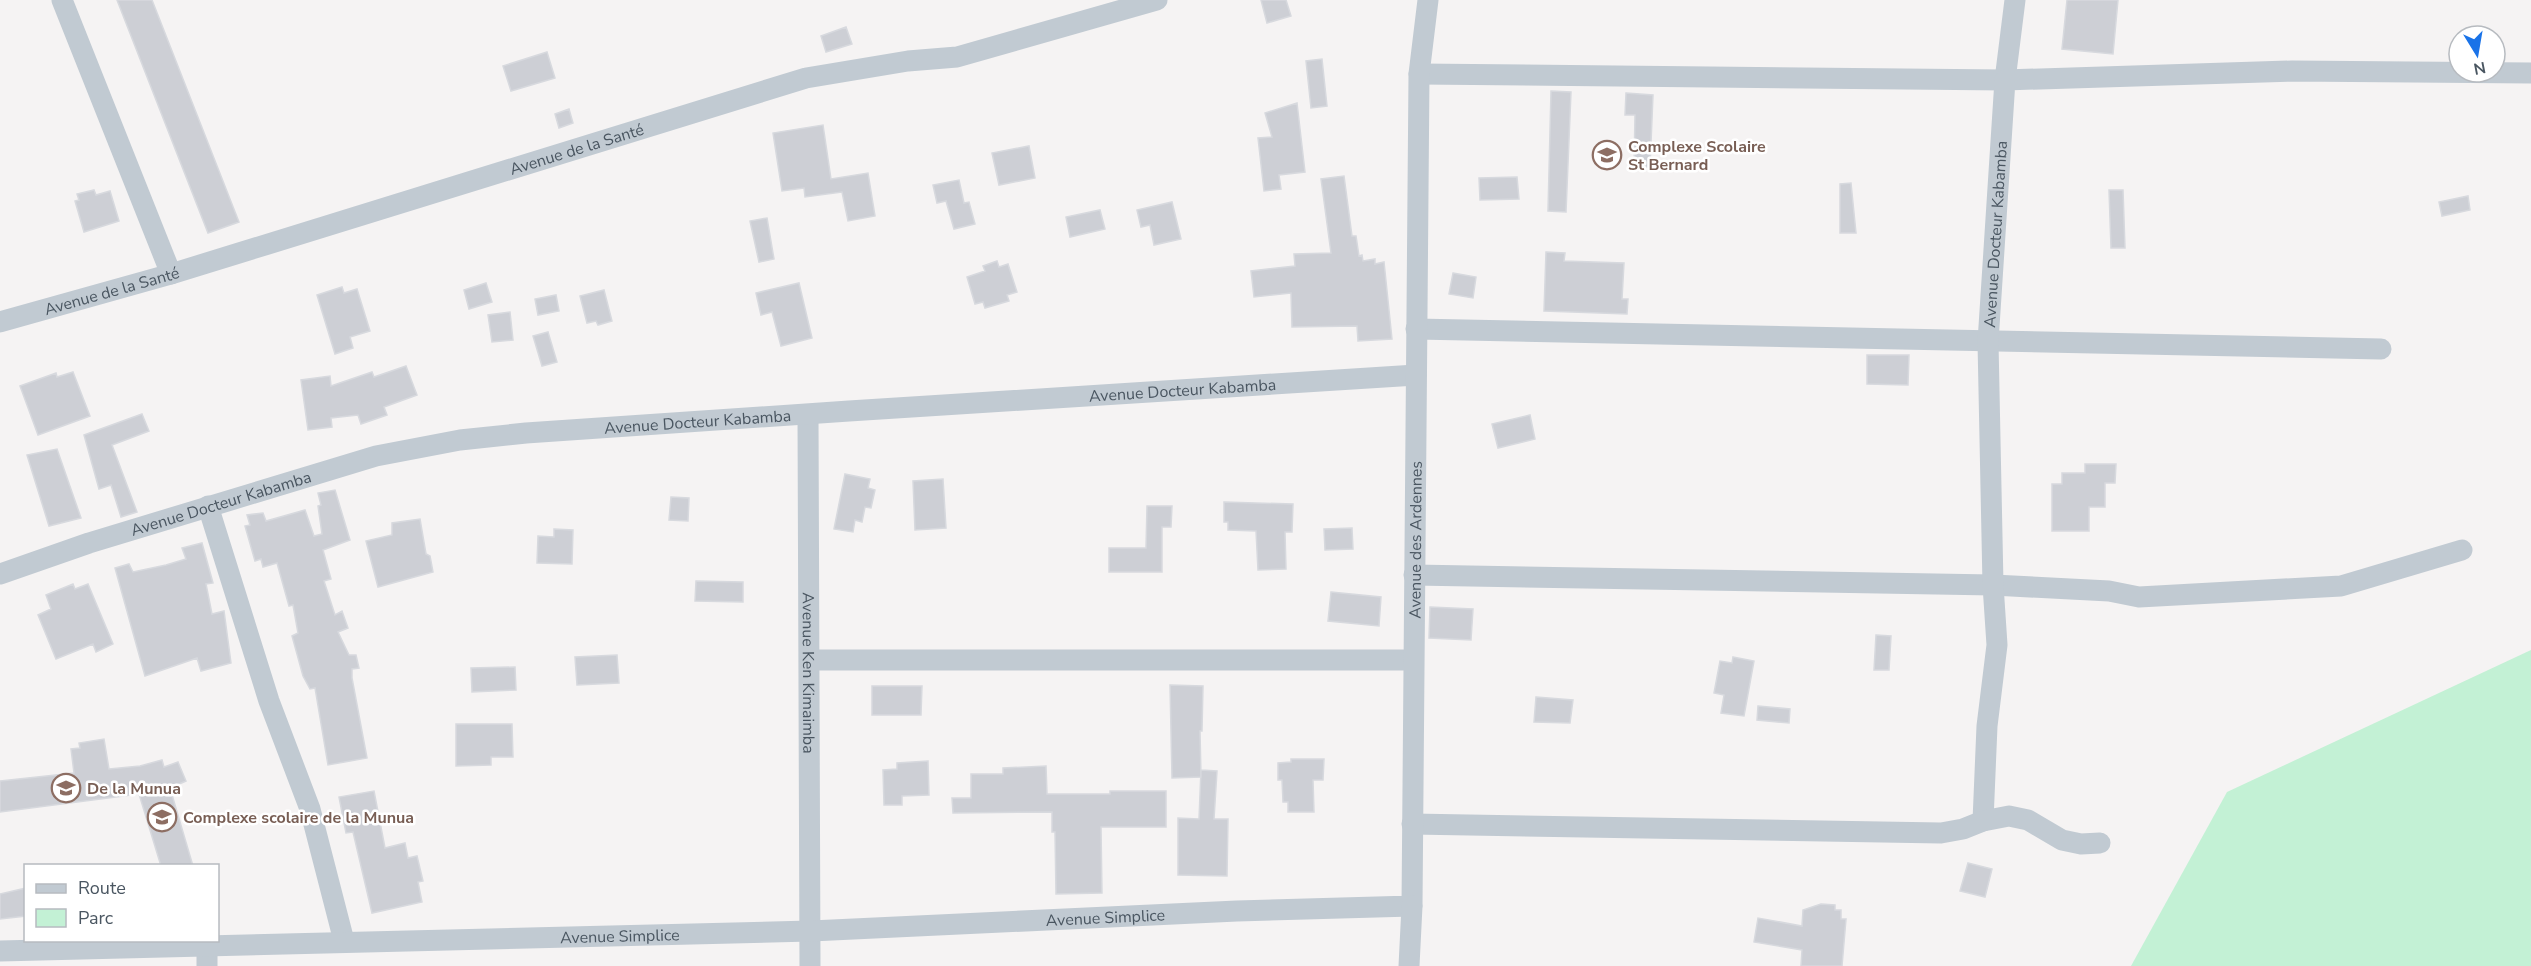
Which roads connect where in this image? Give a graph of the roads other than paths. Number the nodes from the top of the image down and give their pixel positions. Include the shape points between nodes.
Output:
1 (62, 0) edge
2 (1157, 0) edge
3 (1428, 0) edge
4 (2015, 0) edge
5 (2531, 73) edge
6 (1419, 74) junction
7 (2006, 80) junction
8 (171, 274) junction
9 (0, 322) edge
10 (1416, 329) junction
11 (1988, 342) junction
12 (2381, 349) dead end
13 (1416, 375) junction
14 (808, 415) junction
15 (208, 506) junction
16 (2462, 550) dead end
17 (0, 574) edge
18 (1414, 575) junction
19 (1993, 585) junction
20 (810, 660) junction
21 (1412, 660) junction
22 (1983, 820) junction
23 (1412, 824) junction
24 (2100, 843) dead end
25 (1412, 906) junction
26 (811, 931) junction
27 (344, 941) junction
28 (207, 944) junction
29 (0, 951) edge
30 (207, 966) edge
31 (810, 966) edge
32 (1409, 966) edge

1 - 8 street
2 - 8 street, Avenue de la Santé via 957,57 806,78
3 - 6 street, Avenue des Ardennes
4 - 7 street, Avenue Docteur Kabamba
5 - 7 street via 2303,71
6 - 7 street
6 - 10 street, Avenue des Ardennes
7 - 11 street, Avenue Docteur Kabamba
8 - 9 street, Avenue de la Santé
10 - 11 street, Avenue Docteur Kabamba
10 - 13 street, Avenue des Ardennes
11 - 12 street
11 - 19 street
13 - 14 street, Avenue Docteur Kabamba
13 - 18 street, Avenue des Ardennes
14 - 15 street, Avenue Docteur Kabamba via 460,440 376,456
14 - 20 street, Avenue Ken Kimaimba
15 - 17 street, Avenue Docteur Kabamba
15 - 27 street via 269,701 310,809
16 - 19 street via 2366,580 2315,589 2139,597 2109,591
18 - 19 street
18 - 21 street, Avenue des Ardennes
19 - 22 street via 1997,645 1987,726
20 - 21 street
20 - 26 street, Avenue Ken Kimaimba
21 - 23 street, Avenue des Ardennes
22 - 23 street via 1963,830 1941,833
22 - 24 street via 2009,816 2028,820 2062,840
23 - 25 street, Avenue des Ardennes
25 - 26 street, Avenue Simplice
25 - 32 street, Avenue des Ardennes
26 - 27 street, Avenue Simplice
26 - 31 street, Avenue Ken Kimaimba
27 - 28 street, Avenue Simplice
28 - 29 street, Avenue Simplice
28 - 30 street

